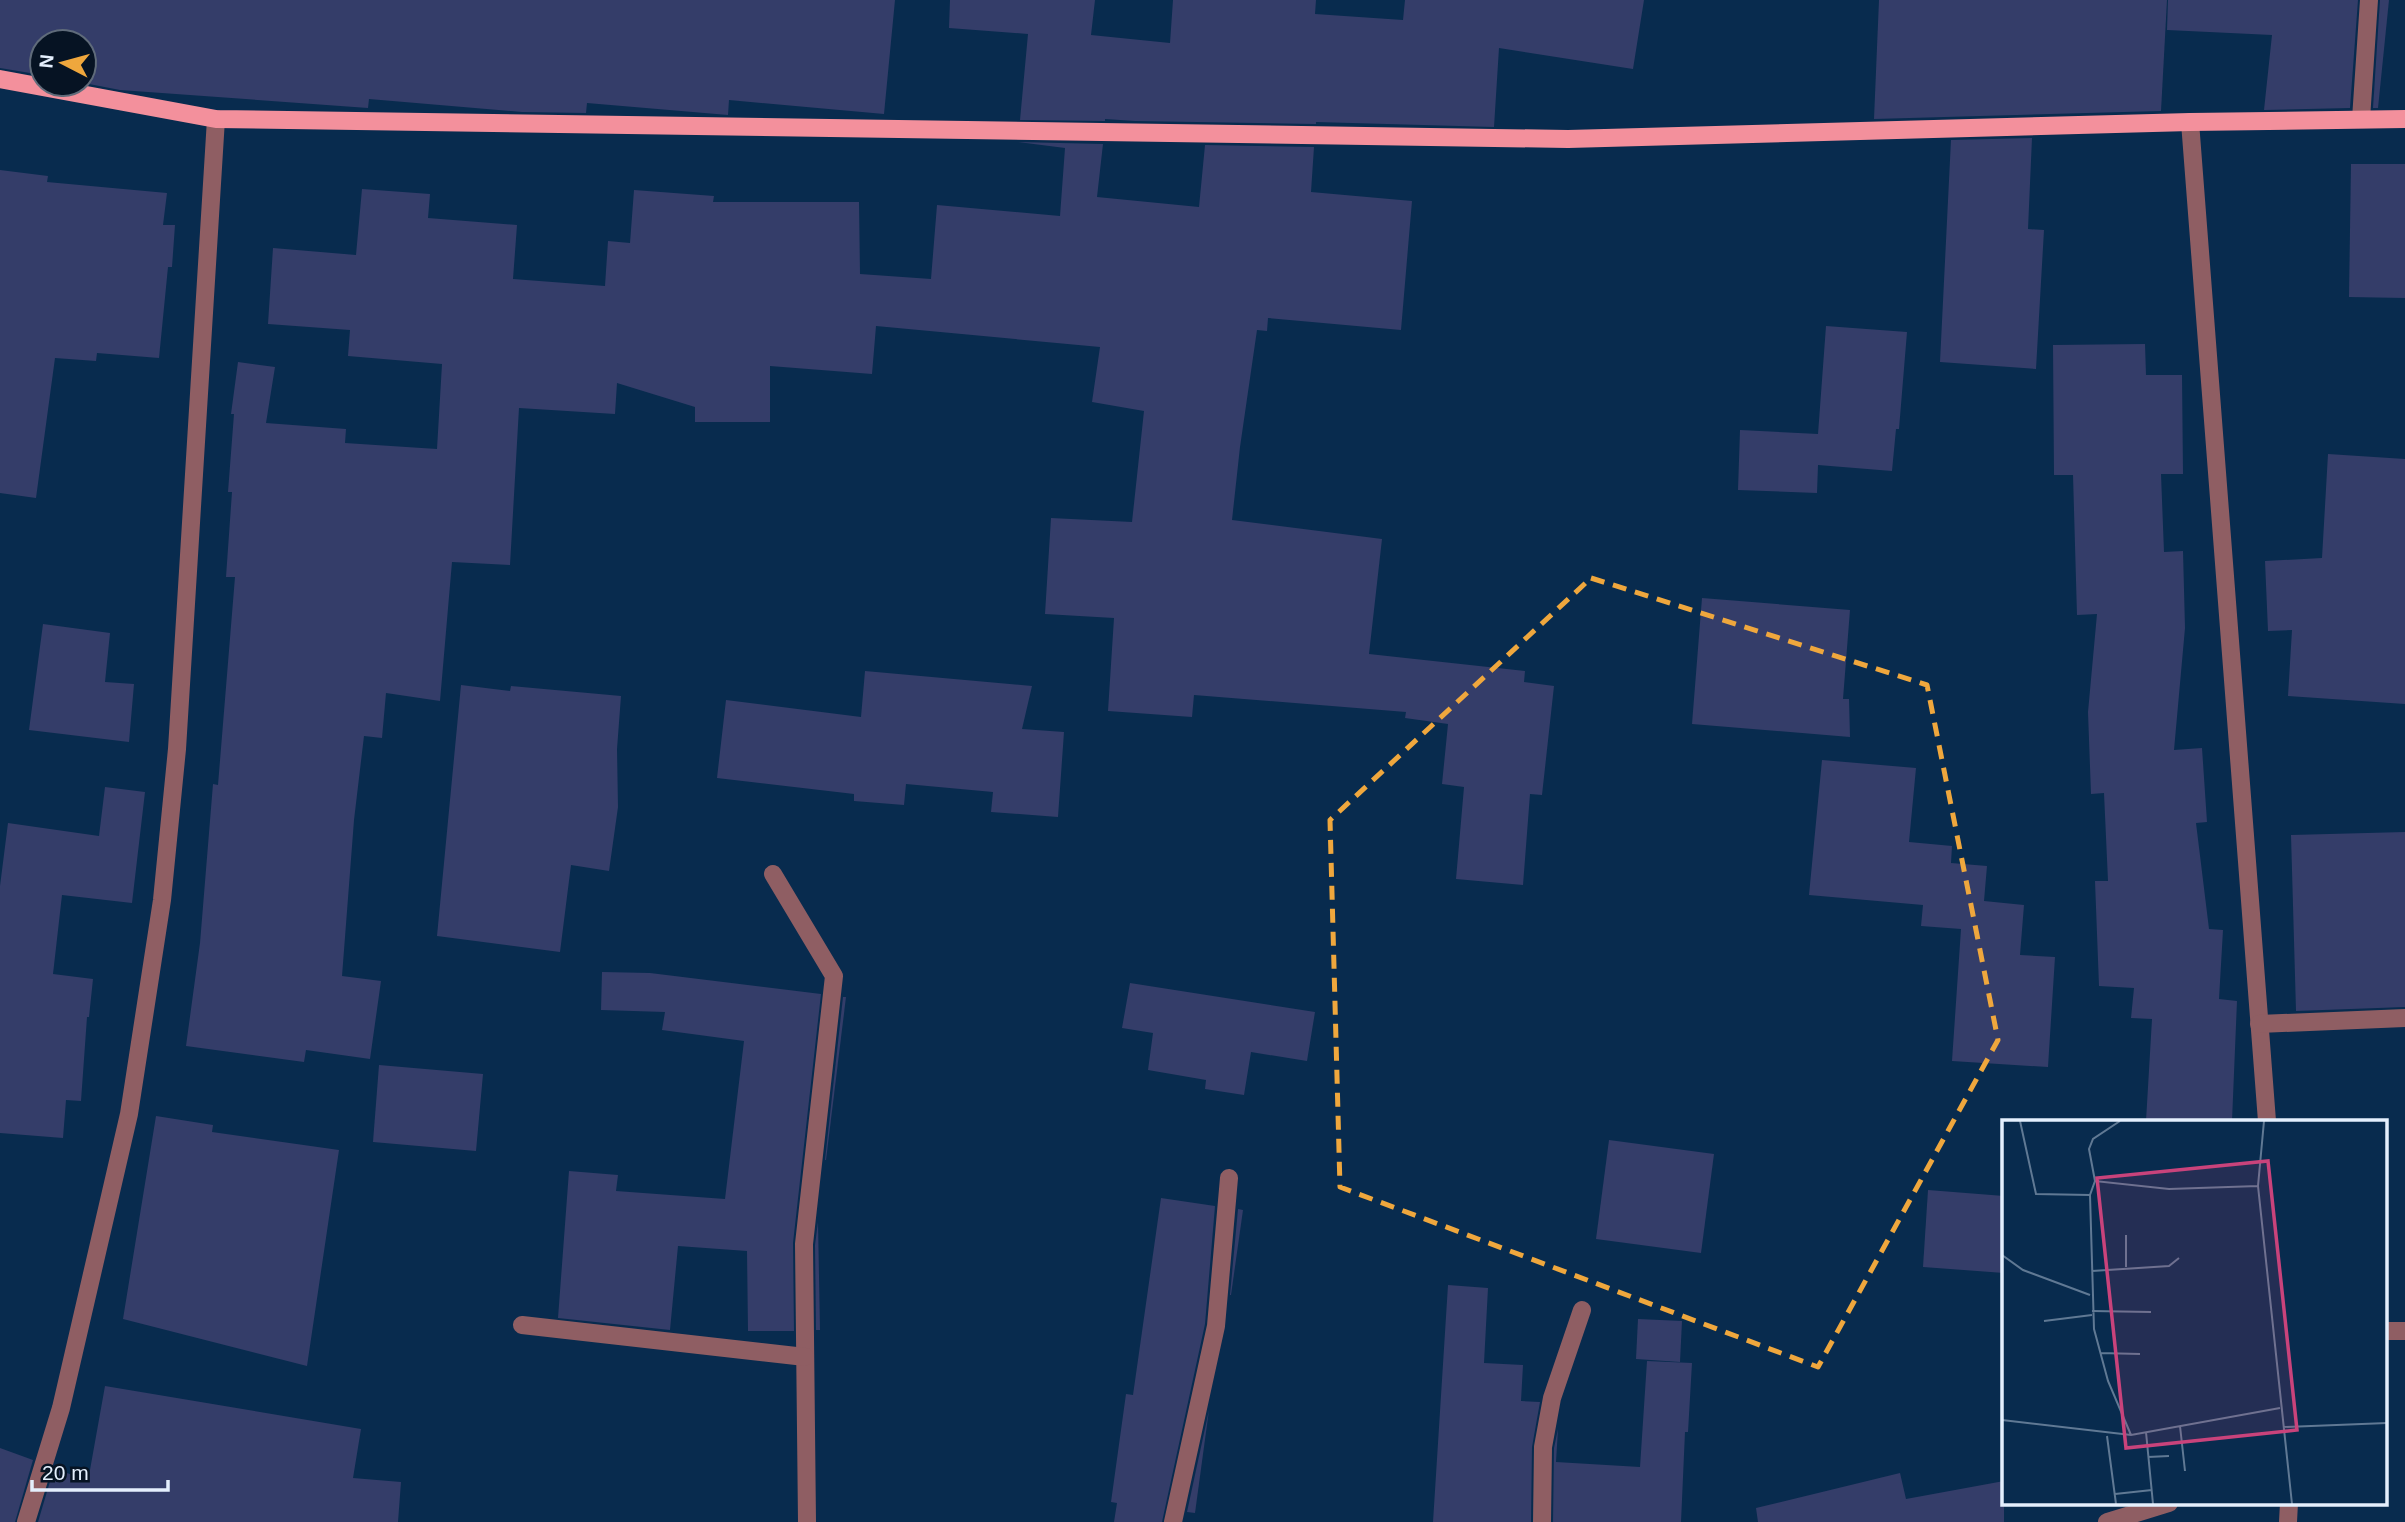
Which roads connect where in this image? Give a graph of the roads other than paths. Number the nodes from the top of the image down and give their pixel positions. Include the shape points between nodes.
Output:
1 (2369, 0) edge
2 (0, 79) edge
3 (216, 118) junction
4 (2361, 119) junction
5 (2405, 119) edge
6 (2190, 122) junction
7 (772, 874) dead end
8 (2405, 1018) edge
9 (2259, 1024) junction
10 (2267, 1120) edge
11 (1229, 1178) dead end
12 (1582, 1310) dead end
13 (522, 1325) dead end
14 (806, 1357) junction
15 (2166, 1504) edge
16 (2290, 1504) edge
17 (26, 1522) edge
18 (807, 1522) edge
19 (1173, 1522) edge
20 (1542, 1522) edge
21 (2107, 1522) edge
22 (2288, 1522) edge

1 - 4 street
2 - 3 main road
3 - 6 main road via 1567,139
3 - 17 street via 177,749 162,900 129,1114 61,1408
4 - 5 main road
4 - 6 main road
6 - 9 street
7 - 14 street via 834,976 804,1244
8 - 9 street
9 - 10 street
11 - 19 street via 1216,1326
12 - 20 street via 1552,1398 1544,1447
13 - 14 street
14 - 18 street
15 - 21 street
16 - 22 street

